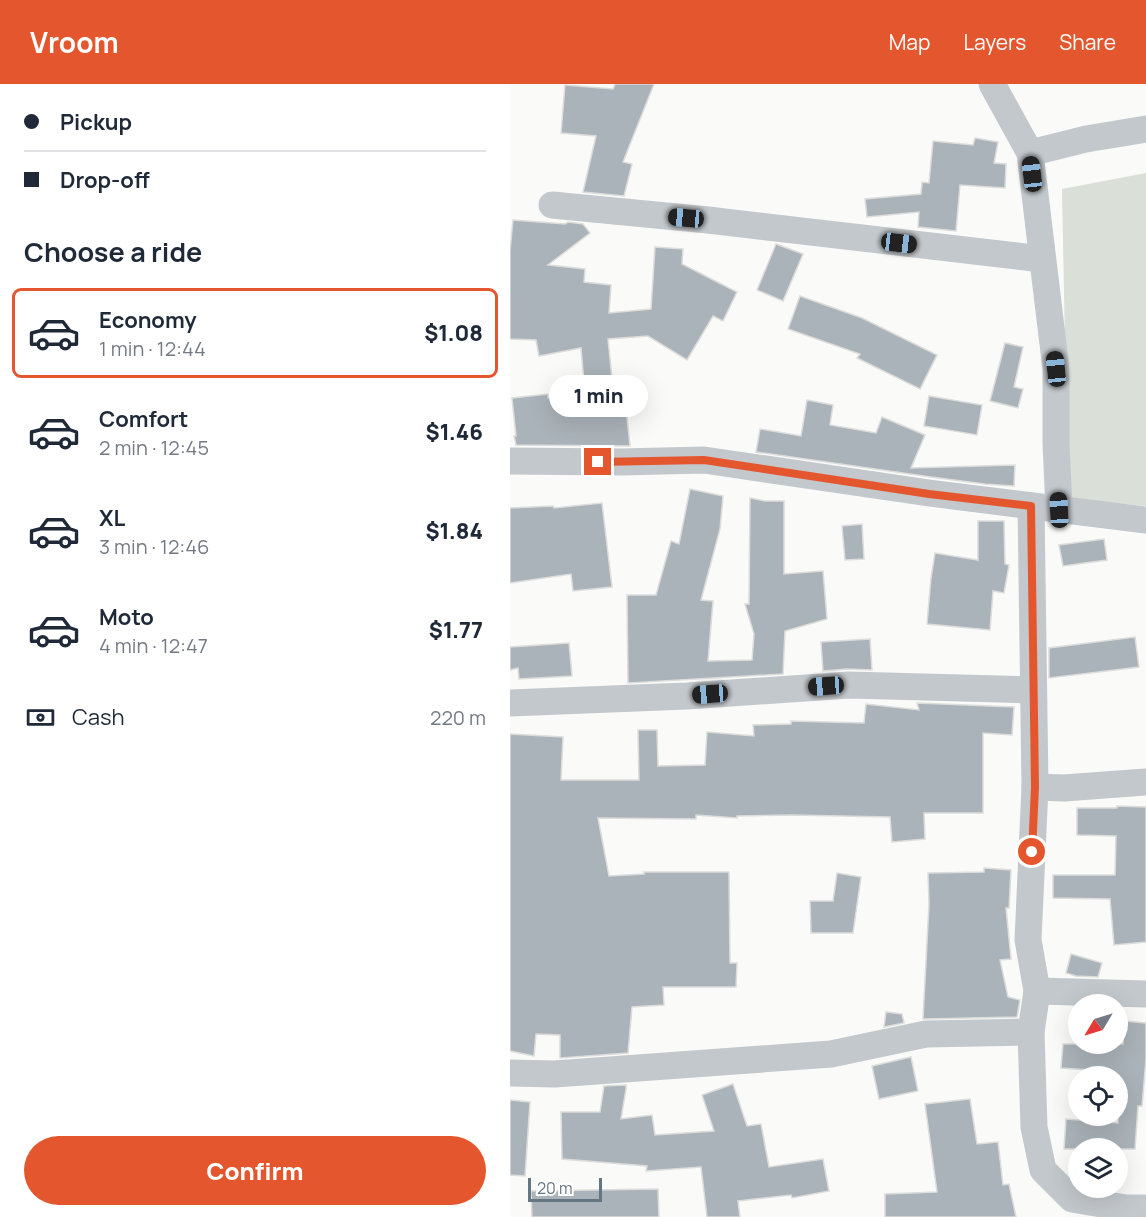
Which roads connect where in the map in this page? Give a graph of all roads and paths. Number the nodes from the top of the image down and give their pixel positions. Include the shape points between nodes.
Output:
1 (992, 84) edge
2 (1146, 129) edge
3 (1030, 153) junction
4 (552, 206) dead end
5 (1042, 259) junction
6 (510, 461) edge
7 (1031, 506) junction
8 (1059, 510) junction
9 (1146, 520) edge
10 (1033, 690) junction
11 (510, 703) edge
12 (1146, 782) edge
13 (1035, 787) junction
14 (1037, 992) junction
15 (1146, 994) edge
16 (1031, 1032) junction
17 (510, 1073) edge
18 (1146, 1208) edge

1 - 3 street
2 - 3 street
3 - 5 street
4 - 5 street
5 - 8 street via 1056,369
6 - 7 street via 704,460
7 - 8 street
7 - 10 street
8 - 9 street
10 - 11 street via 849,685
10 - 13 street
12 - 13 street
13 - 14 street via 1028,940
14 - 15 street
14 - 16 street
16 - 17 street via 927,1034 831,1054 555,1074
16 - 18 street via 1034,1127 1043,1170 1072,1199

